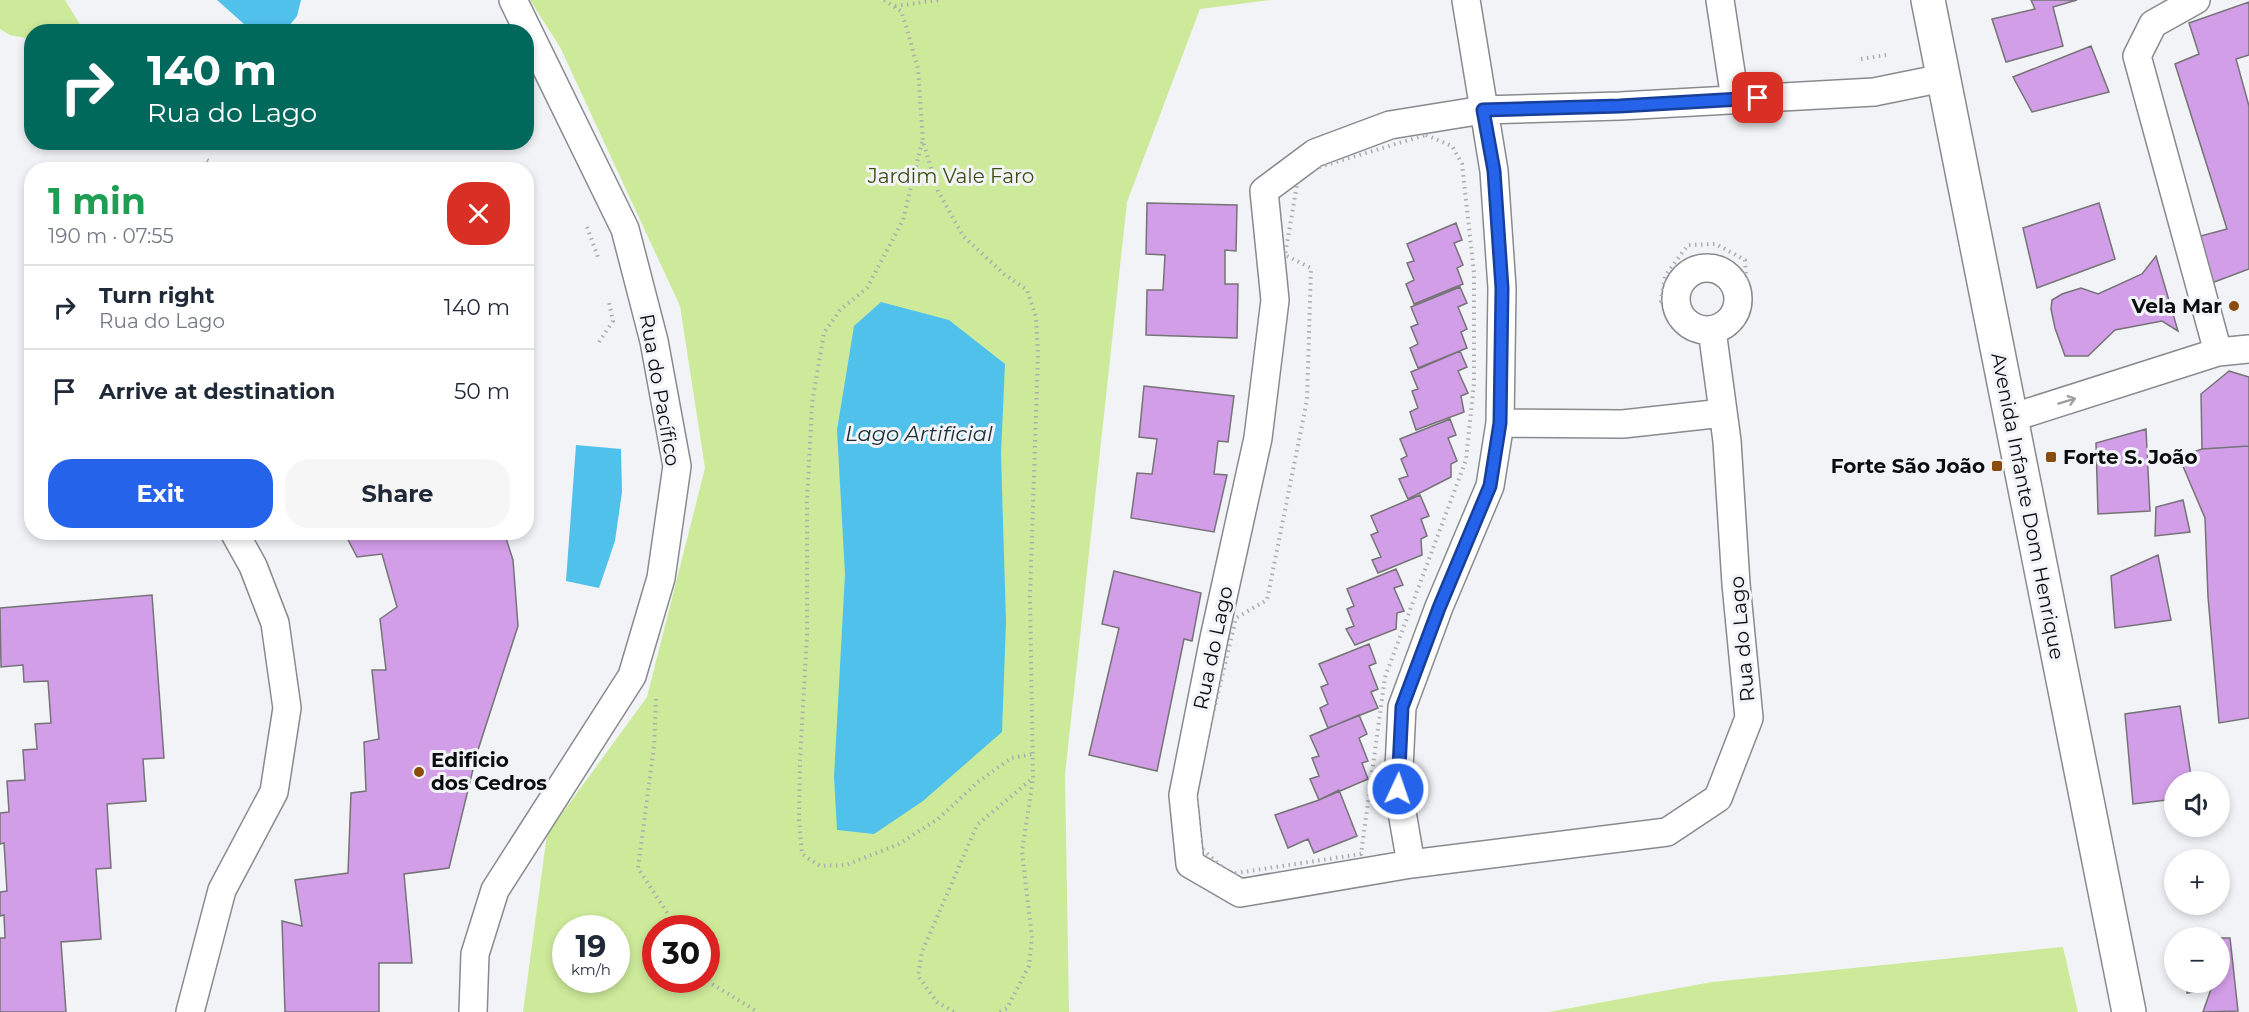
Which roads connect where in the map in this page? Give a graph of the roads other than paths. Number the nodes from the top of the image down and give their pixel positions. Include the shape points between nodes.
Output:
1 (513, 0) edge
2 (1466, 0) edge
3 (1720, 0) edge
4 (1928, 0) edge
5 (2196, 0) edge
6 (525, 24) edge
7 (534, 43) edge
8 (1943, 78) junction
9 (1735, 99) junction
10 (1483, 110) junction
11 (1712, 326) road end
12 (2249, 349) edge
13 (2218, 352) junction
14 (1723, 413) junction
15 (2011, 418) junction
16 (1500, 423) junction
17 (238, 540) edge
18 (1411, 864) junction
19 (190, 1012) edge
20 (473, 1012) edge
21 (2129, 1012) edge

1 - 6 street, Rua do Pacífico
2 - 10 street
3 - 9 street
4 - 8 street, Avenida Infante Dom Henrique
5 - 13 street via 2153,24 2137,56
7 - 20 street, Rua do Pacífico via 625,229 654,341 677,466 662,578 632,676 495,890 475,954
8 - 9 street, Rua do Lago via 1874,92
8 - 15 street, Avenida Infante Dom Henrique
9 - 10 street, Rua do Lago
10 - 16 street via 1494,171 1502,288
10 - 18 street, Rua do Lago via 1390,125 1315,153 1264,191 1275,300 1258,438 1183,795 1190,864 1240,893
11 - 14 street, Rua do Lago
12 - 13 street
15 -> 13 street
14 - 16 street via 1623,424
14 - 18 street, Rua do Lago via 1749,718 1718,798 1667,832
15 - 21 street, Avenida Infante Dom Henrique
16 - 18 street via 1490,486 1402,707 1398,789
17 - 19 street via 275,623 287,708 274,792 222,890

